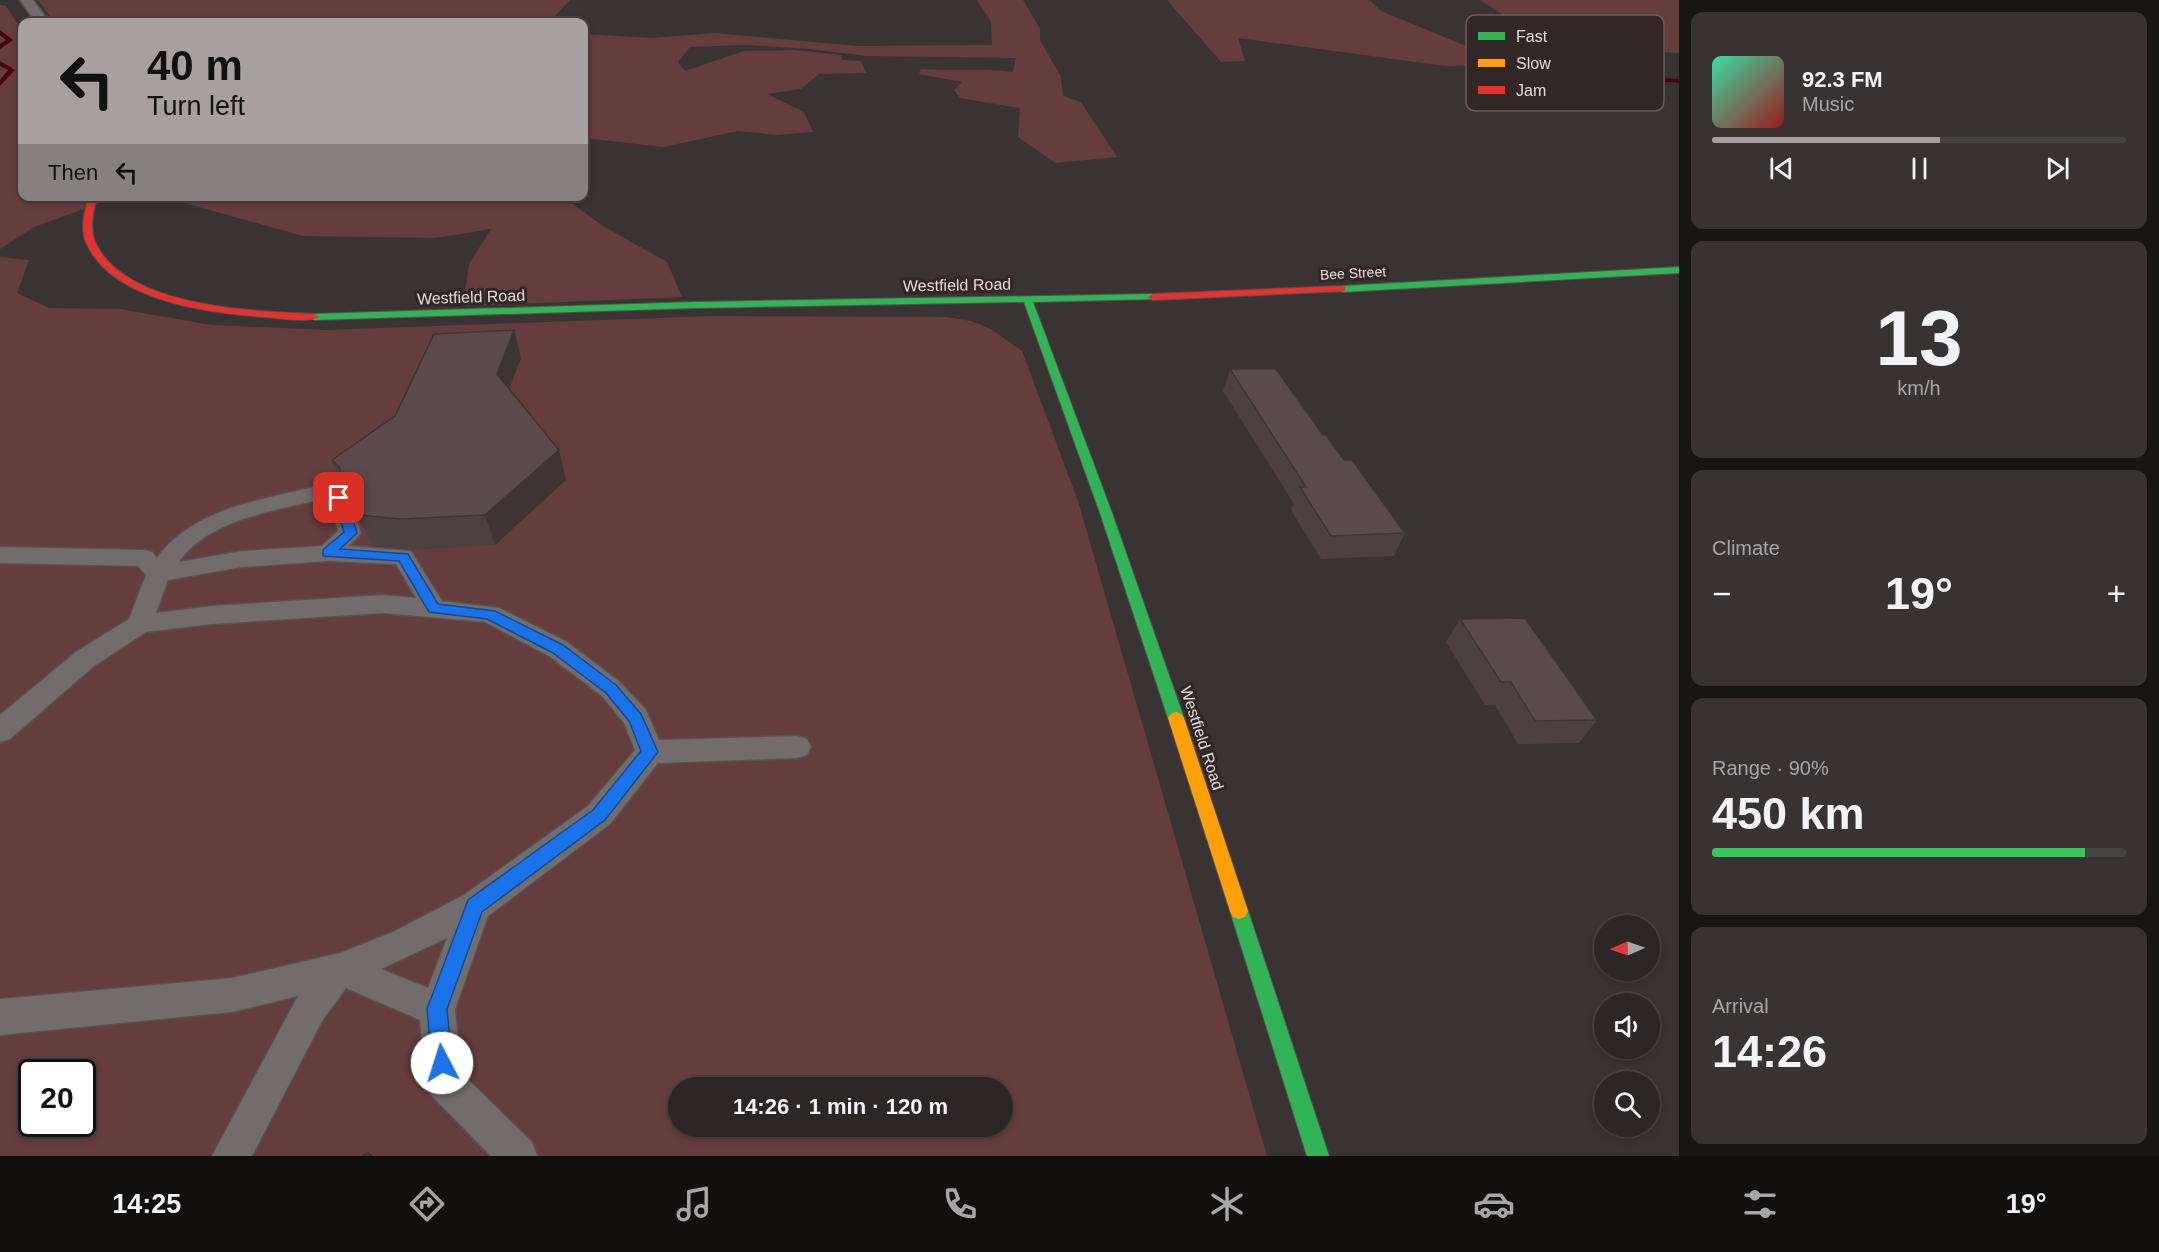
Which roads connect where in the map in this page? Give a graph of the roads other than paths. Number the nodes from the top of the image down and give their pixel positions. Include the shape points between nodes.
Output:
1 (26, 0) edge
2 (40, 18) edge
3 (92, 201) edge
4 (1679, 270) edge
5 (1028, 301) junction
6 (328, 553) junction
7 (0, 555) edge
8 (158, 574) junction
9 (434, 608) junction
10 (140, 624) junction
11 (0, 731) edge
12 (797, 747) dead end
13 (650, 752) junction
14 (475, 906) junction
15 (340, 969) junction
16 (437, 1009) junction
17 (0, 1017) edge
18 (231, 1156) edge
19 (518, 1156) edge
20 (1318, 1156) edge

1 - 2 street
3 - 5 street, Westfield Road via 87,229 93,251 111,270 149,290 223,309 389,316 704,304
4 - 5 street, Bee Street via 1323,291
5 - 20 street, Westfield Road via 1132,581
6 - 8 lane via 242,559
6 - 8 lane via 350,533 339,498 314,494 253,509 206,528 182,543
6 - 9 lane via 403,557
7 - 8 lane via 144,558
8 - 10 lane
9 - 10 lane via 371,605 212,615
9 - 13 lane via 490,614 558,649 611,689 636,718
10 - 11 lane via 85,659
12 - 13 lane
13 - 14 lane via 599,815
14 - 15 lane via 405,943
14 - 16 lane
15 - 16 lane
15 - 17 lane via 232,994
15 - 18 lane via 310,1009
16 - 19 lane via 444,1082

